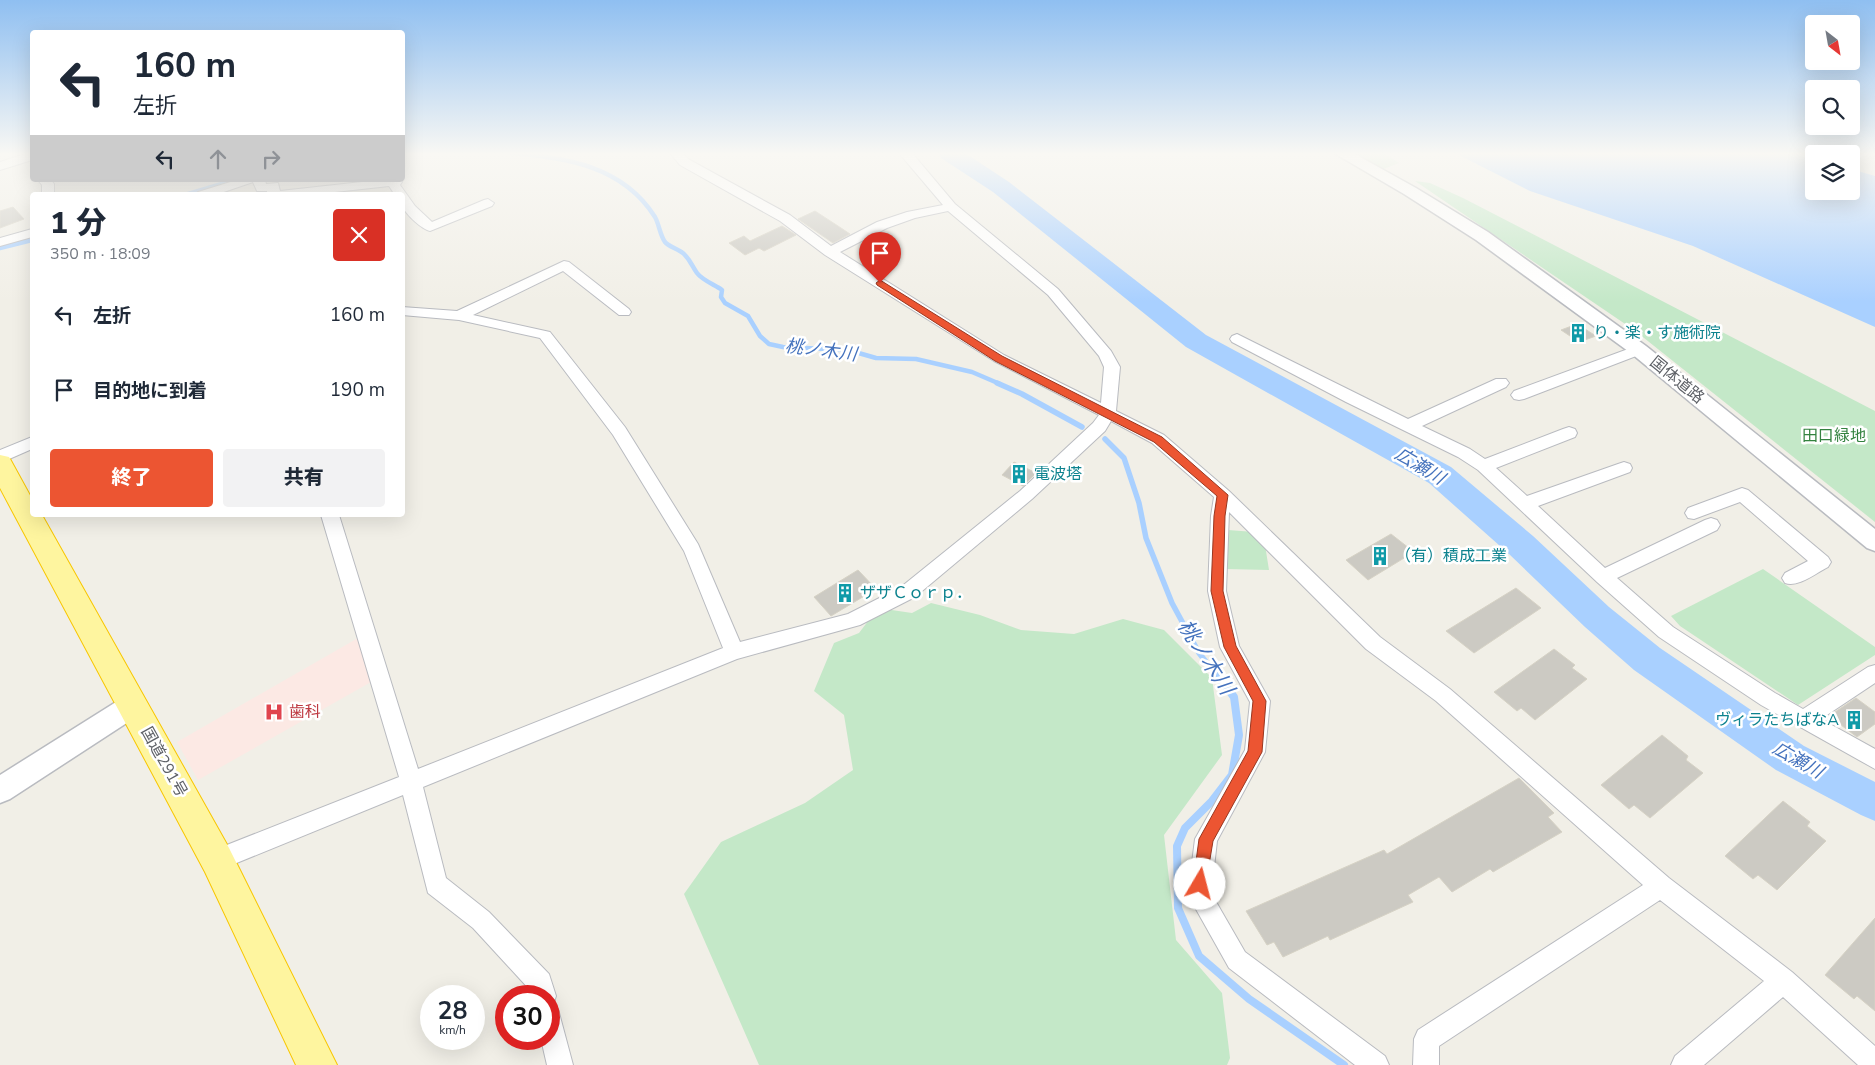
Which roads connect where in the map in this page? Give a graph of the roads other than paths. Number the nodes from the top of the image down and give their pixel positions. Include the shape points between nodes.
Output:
1 (407, 203) edge
2 (488, 203) dead end
3 (757, 203) edge
4 (947, 203) edge
5 (1429, 203) edge
6 (951, 207) junction
7 (30, 234) edge
8 (0, 242) edge
9 (830, 252) junction
10 (405, 311) edge
11 (624, 312) dead end
12 (458, 316) junction
13 (1237, 339) dead end
14 (1639, 350) junction
15 (1501, 383) dead end
16 (1519, 395) dead end
17 (1108, 413) junction
18 (1408, 426) junction
19 (1569, 433) dead end
20 (30, 444) edge
21 (0, 457) edge
22 (0, 464) edge
23 (1484, 466) junction
24 (1624, 468) dead end
25 (1223, 495) junction
26 (1525, 504) junction
27 (1694, 513) dead end
28 (331, 517) edge
29 (1711, 525) dead end
30 (1875, 542) edge
31 (1603, 577) junction
32 (1791, 578) dead end
33 (734, 652) junction
34 (1875, 673) edge
35 (133, 705) junction
36 (1803, 720) junction
37 (1875, 760) edge
38 (410, 782) junction
39 (0, 790) edge
40 (217, 860) junction
41 (1662, 886) junction
42 (1783, 981) junction
43 (541, 985) edge
44 (556, 1050) edge
45 (1875, 1063) edge
46 (317, 1065) edge
47 (560, 1065) edge
48 (1376, 1065) edge
49 (1426, 1065) edge
50 (1684, 1065) edge

1 - 2 street via 430,227
3 - 9 street via 785,218
4 - 6 street
5 - 14 street, 国体道路 via 1482,236
6 - 9 street via 882,225
6 - 17 street via 1053,292 1106,354 1112,367
7 - 8 street
9 - 17 street via 999,358
10 - 12 street
11 - 12 street via 564,265
12 - 33 street via 545,335 620,431 692,549
13 - 18 street
14 - 16 street
14 - 30 street, 国体道路
15 - 18 street
17 - 25 street via 1158,440
17 - 33 street via 1099,427 1026,495 908,592 854,620
18 - 23 street
19 - 23 street
20 - 21 street
22 - 35 highway, 国道291号
23 - 26 street
24 - 26 street
25 - 41 street via 1373,643 1443,695
25 - 48 street via 1217,591 1230,647 1260,701 1255,752 1206,839 1199,895 1236,960
26 - 31 street
27 - 32 street via 1742,494 1822,562
28 - 38 street
29 - 31 street
31 - 36 street via 1666,632
33 - 38 street
34 - 36 street
35 - 39 street
35 - 40 highway, 国道291号
36 - 37 street
38 - 40 street
38 - 43 street via 436,885 481,920
40 - 46 highway, 国道291号
41 - 42 street
41 - 49 street via 1427,1039
42 - 45 street
42 - 50 street
44 - 47 street

